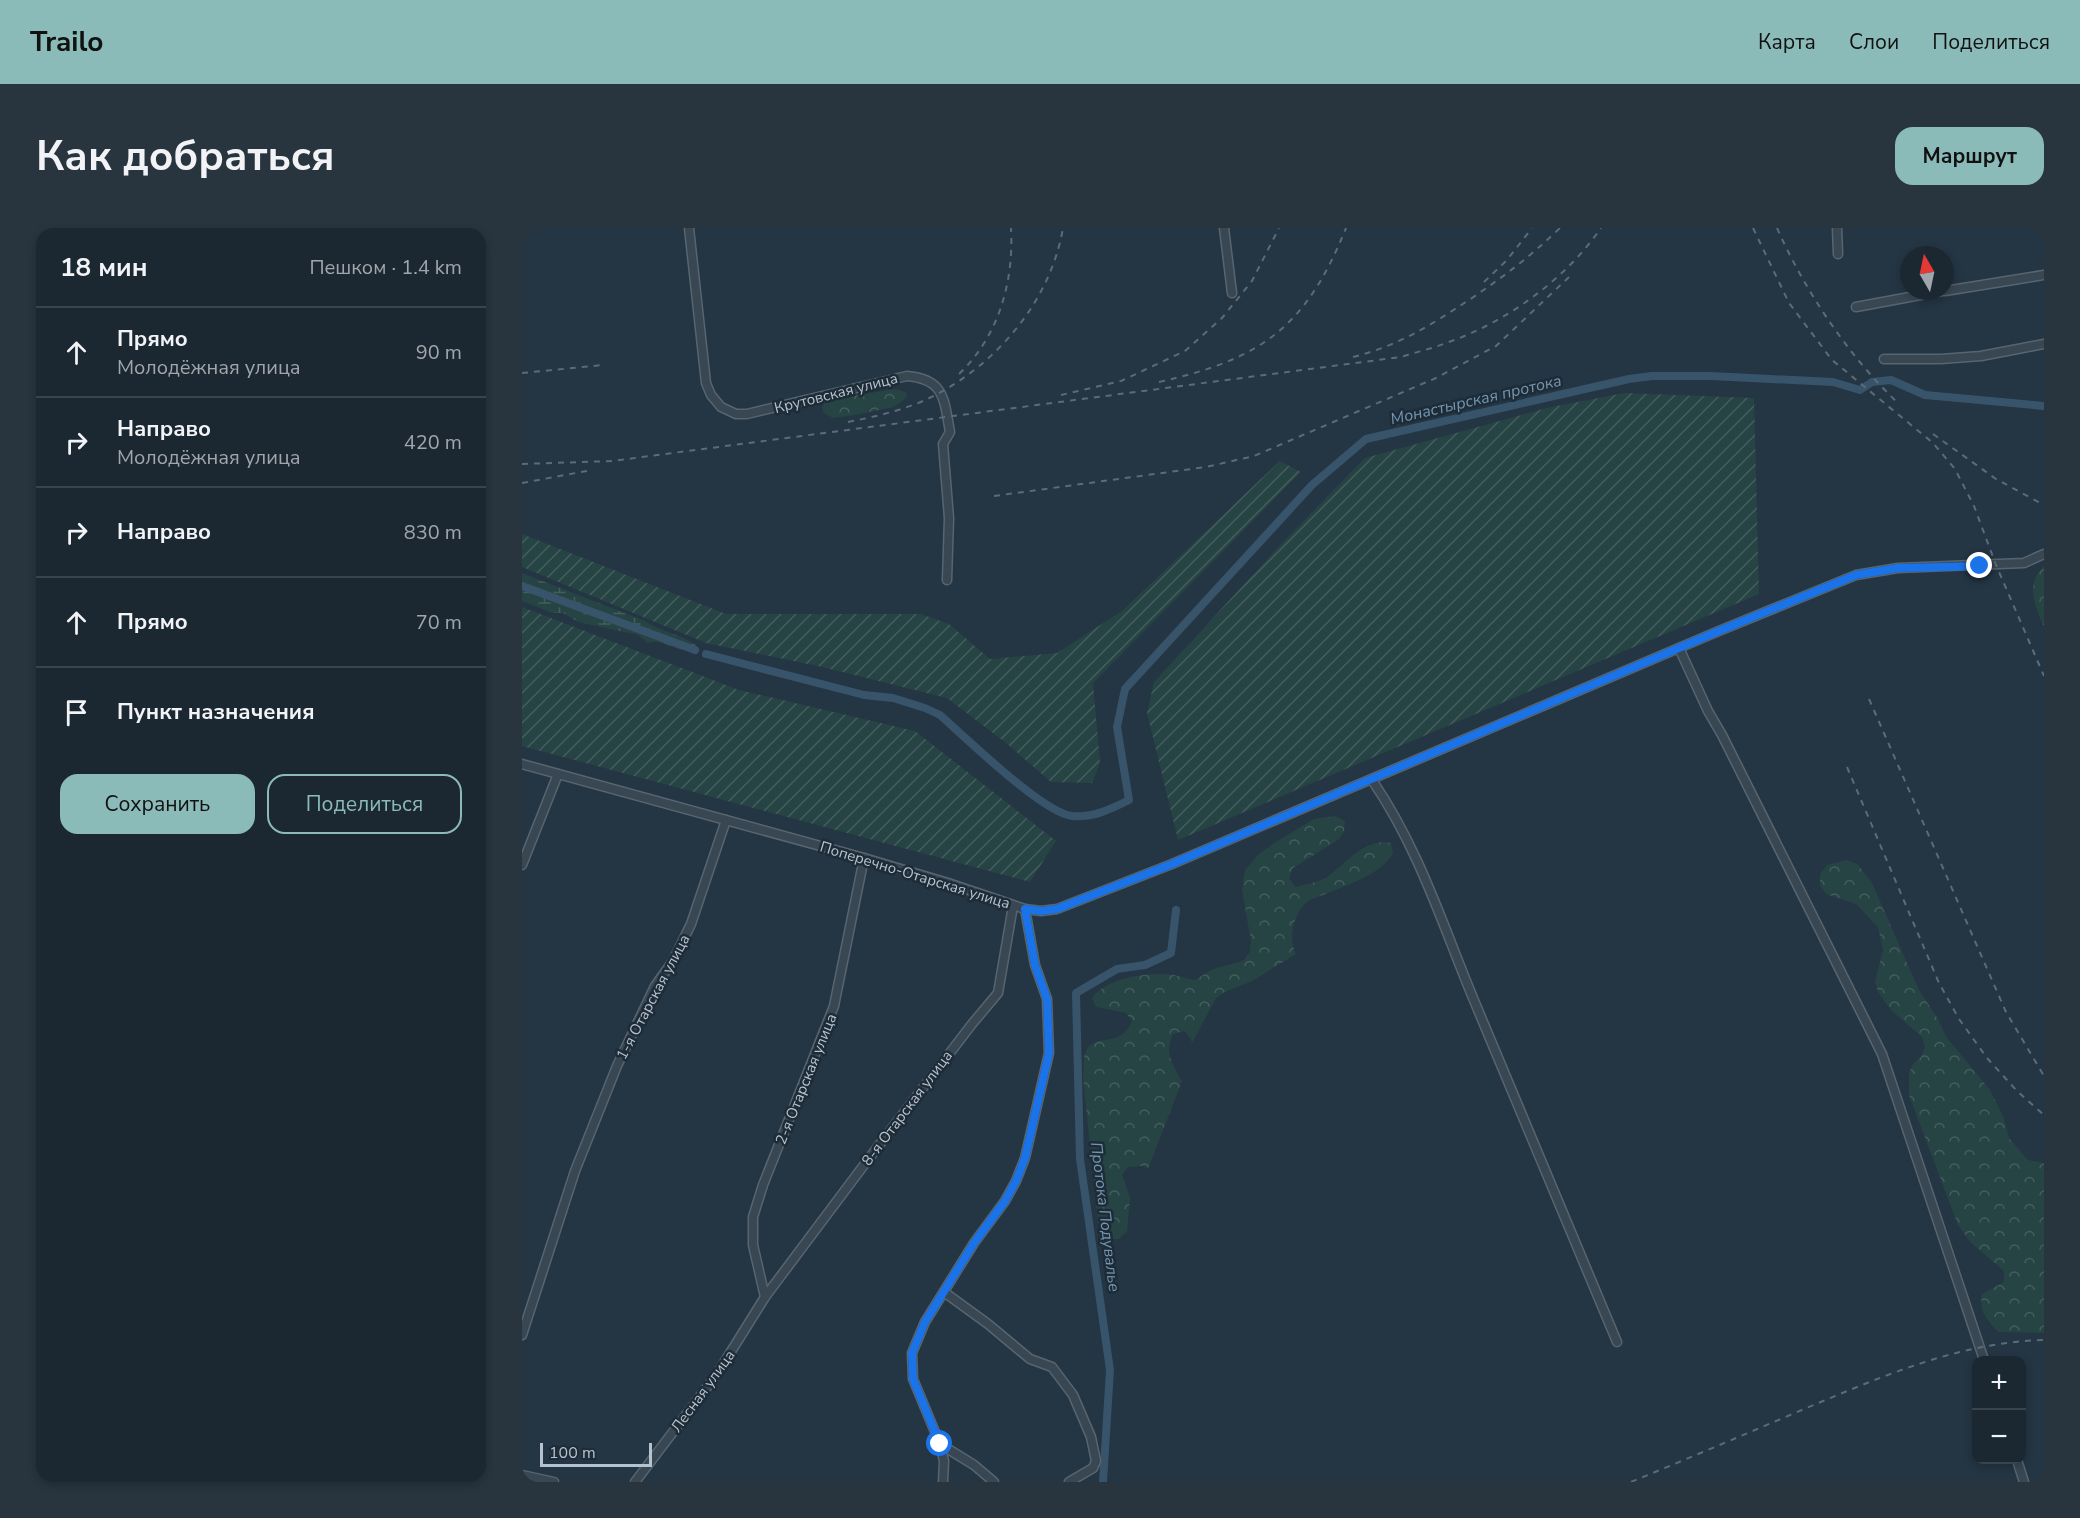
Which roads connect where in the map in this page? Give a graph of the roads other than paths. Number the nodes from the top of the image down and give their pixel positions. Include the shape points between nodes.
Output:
1 (689, 228) edge
2 (1224, 228) edge
3 (1837, 228) edge
4 (1838, 254) dead end
5 (2044, 275) edge
6 (1954, 289) edge
7 (1232, 293) dead end
8 (1900, 299) edge
9 (1856, 307) dead end
10 (2044, 344) edge
11 (1884, 359) dead end
12 (2044, 554) edge
13 (947, 579) dead end
14 (1679, 648) junction
15 (522, 764) edge
16 (558, 774) junction
17 (1372, 780) junction
18 (726, 820) junction
19 (864, 858) junction
20 (522, 865) edge
21 (1013, 906) junction
22 (1025, 909) junction
23 (944, 1292) junction
24 (765, 1297) junction
25 (522, 1335) edge
26 (1617, 1342) dead end
27 (1983, 1356) edge
28 (940, 1444) junction
29 (2018, 1464) edge
30 (522, 1475) edge
31 (554, 1482) edge
32 (635, 1482) edge
33 (943, 1482) edge
34 (994, 1482) edge
35 (1069, 1482) edge
36 (2024, 1482) edge

1 - 13 street, Крутовская улица via 703,369 711,395 721,407 736,414 760,412 907,376 930,380 938,388 950,432 943,444 949,518
2 - 7 street
3 - 4 street
5 - 6 street
8 - 9 street
10 - 11 street via 1981,356
12 - 14 street, Поперечно-Отарская улица via 2024,563 1898,568 1856,575
14 - 17 street, Поперечно-Отарская улица
14 - 27 street via 1882,1054
15 - 16 street, Поперечно-Отарская улица
16 - 18 street, Поперечно-Отарская улица
16 - 20 street
17 - 22 street, Поперечно-Отарская улица via 1057,909
17 - 26 street via 1414,851
18 - 19 street, Поперечно-Отарская улица
18 - 25 street, 1-я Отарская улица via 691,924 673,961 655,986 622,1056 575,1171
19 - 21 street, Поперечно-Отарская улица
19 - 24 street, 2-я Отарская улица via 834,1006 753,1217 753,1245
21 - 22 street, Поперечно-Отарская улица
21 - 24 street, 8-я Отарская улица via 998,993
22 - 23 street via 1035,965 1047,999 1049,1053 1016,1181
23 - 28 street via 925,1322 911,1364 913,1379
23 - 35 street via 1030,1359 1052,1367 1073,1395 1091,1437 1096,1461 1093,1468
24 - 32 street, Лесная улица via 717,1374
28 - 33 street
28 - 34 street
29 - 36 street
30 - 31 street

